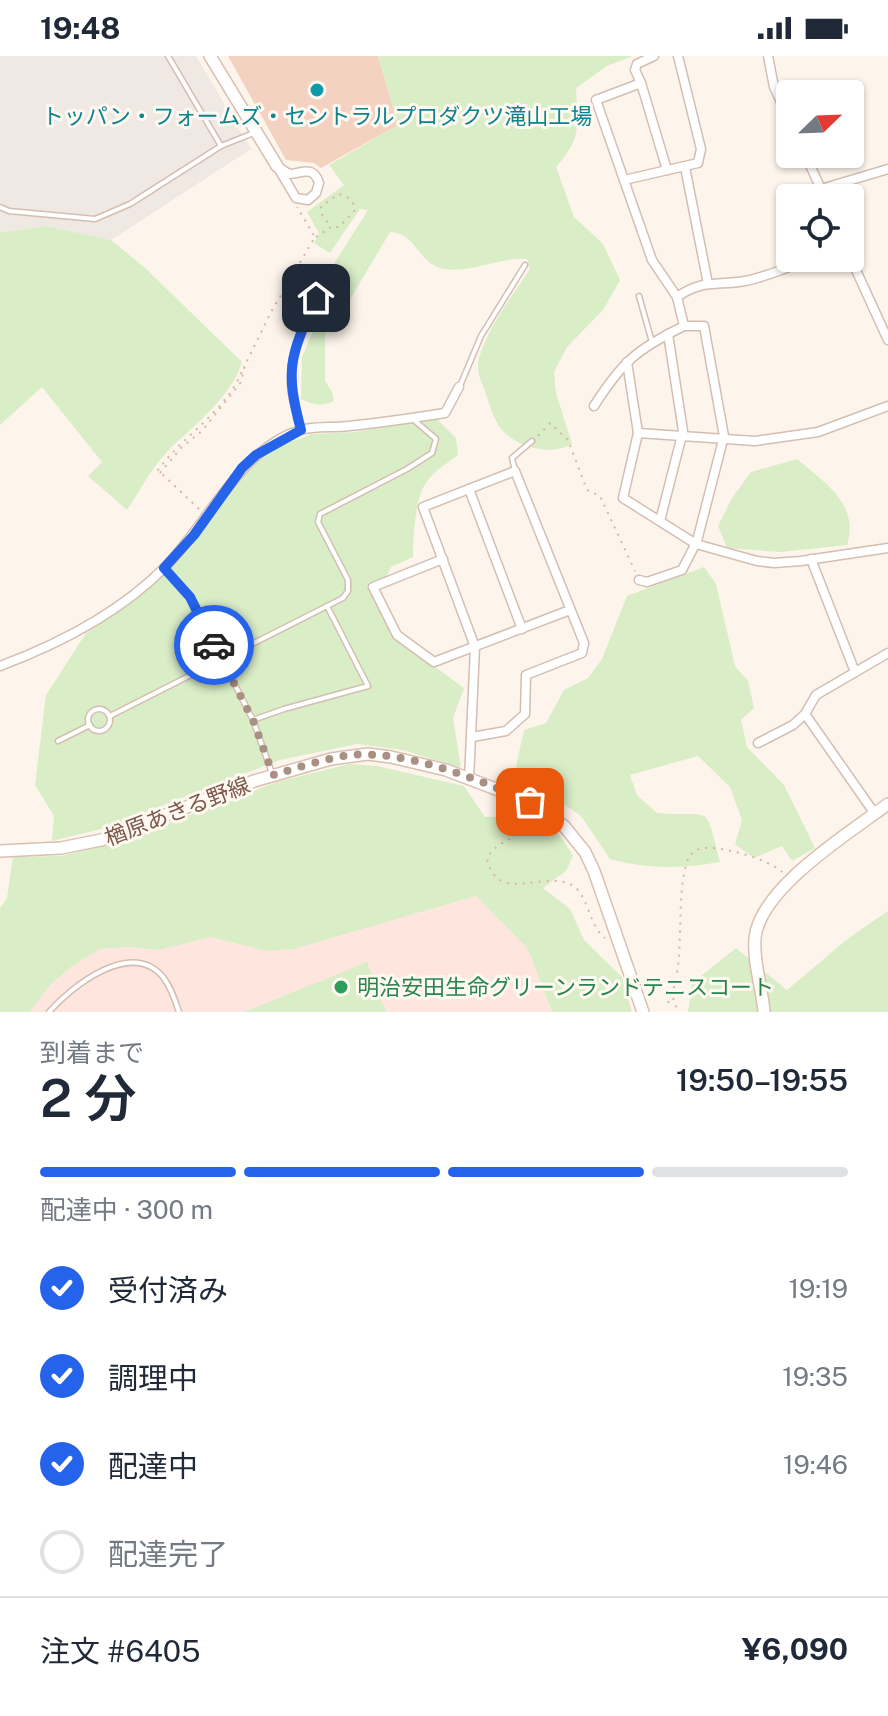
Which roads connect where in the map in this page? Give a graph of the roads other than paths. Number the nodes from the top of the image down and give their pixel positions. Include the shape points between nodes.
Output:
1 (168, 56) edge
2 (210, 56) edge
3 (654, 56) edge
4 (678, 56) edge
5 (768, 56) edge
6 (641, 83) junction
7 (776, 91) edge
8 (256, 132) junction
9 (221, 146) junction
10 (277, 166) junction
11 (685, 167) junction
12 (888, 169) edge
13 (667, 170) junction
14 (624, 180) junction
15 (847, 184) edge
16 (0, 207) edge
17 (525, 265) dead end
18 (776, 270) edge
19 (330, 271) dead end
20 (857, 272) edge
21 (708, 284) junction
22 (639, 296) dead end
23 (677, 297) junction
24 (684, 326) junction
25 (668, 334) junction
26 (888, 340) edge
27 (652, 342) junction
28 (627, 362) junction
29 (459, 387) joint
30 (594, 406) dead end
31 (888, 406) edge
32 (412, 418) junction
33 (301, 430) junction
34 (638, 433) junction
35 (682, 436) junction
36 (723, 439) junction
37 (532, 441) road end
38 (515, 471) junction
39 (469, 489) junction
40 (660, 521) junction
41 (696, 544) junction
42 (888, 548) edge
43 (443, 559) junction
44 (811, 559) junction
45 (164, 568) junction
46 (639, 580) road end
47 (327, 606) junction
48 (570, 610) junction
49 (522, 629) junction
50 (475, 647) junction
51 (888, 653) edge
52 (222, 660) junction
53 (0, 666) edge
54 (855, 672) junction
55 (805, 714) junction
56 (110, 716) junction
57 (253, 720) junction
58 (90, 725) junction
59 (472, 737) junction
60 (58, 741) dead end
61 (758, 743) dead end
62 (273, 775) junction
63 (469, 779) junction
64 (888, 804) edge
65 (875, 814) junction
66 (0, 851) edge
67 (49, 1012) edge
68 (179, 1012) edge
69 (643, 1012) edge
70 (764, 1012) edge

1 - 9 lane
2 - 8 main road
3 - 6 street via 637,64
4 - 11 street via 701,149 698,163
5 - 7 street
6 - 13 street
6 - 14 street via 596,100
8 - 9 lane
8 - 10 main road
9 - 16 lane via 130,204 95,219
10 - 10 street via 289,174 311,172 319,183 314,196 296,198
11 - 13 street
11 - 21 street
12 - 15 street
13 - 14 street
14 - 23 street via 652,260
17 - 29 lane via 481,336
18 - 21 street via 745,281
19 - 33 lane via 291,363 289,380
20 - 26 street
21 - 23 street
22 - 27 lane
23 - 24 street
24 - 25 street
24 - 36 street via 704,326
25 - 27 street
25 - 35 street
27 - 28 street
28 - 30 street
28 - 34 street
29 - 32 street via 447,412
31 - 36 street via 818,432 755,441
32 - 33 street
32 - 47 lane via 436,439 432,453 320,514 318,522 349,583 345,596
33 - 45 street via 242,468
34 - 35 street
34 - 40 street via 623,498
35 - 36 street
35 - 40 street
36 - 41 street
37 - 38 lane via 512,458
38 - 39 street
38 - 48 street
39 - 43 street via 423,507
39 - 49 street
40 - 41 street
41 - 44 street via 757,561
41 - 46 street via 682,570
42 - 44 street
43 - 50 street
43 - 50 street via 373,587 397,635 434,662
44 - 54 street
45 - 52 lane via 190,597
45 - 53 street via 88,625
47 - 52 lane
47 - 57 lane via 368,686
48 - 49 street
48 - 59 street via 584,643 582,653 526,675 525,714 506,731
49 - 50 street
50 - 59 street
51 - 54 street
52 - 56 lane
52 - 57 lane
54 - 55 street via 816,695
55 - 61 street
55 - 65 street
56 - 58 lane via 103,730
56 - 58 lane via 96,709 89,716
57 - 62 lane
58 - 60 lane
59 - 63 street
62 - 63 main road, 楢原あきる野線 via 368,754
62 - 66 main road, 楢原あきる野線 via 101,840
63 - 69 main road, 楢原あきる野線 via 530,802 564,826 585,852
64 - 65 main road
65 - 70 main road via 775,894 757,928
67 - 68 lane via 75,986 124,964 162,975

